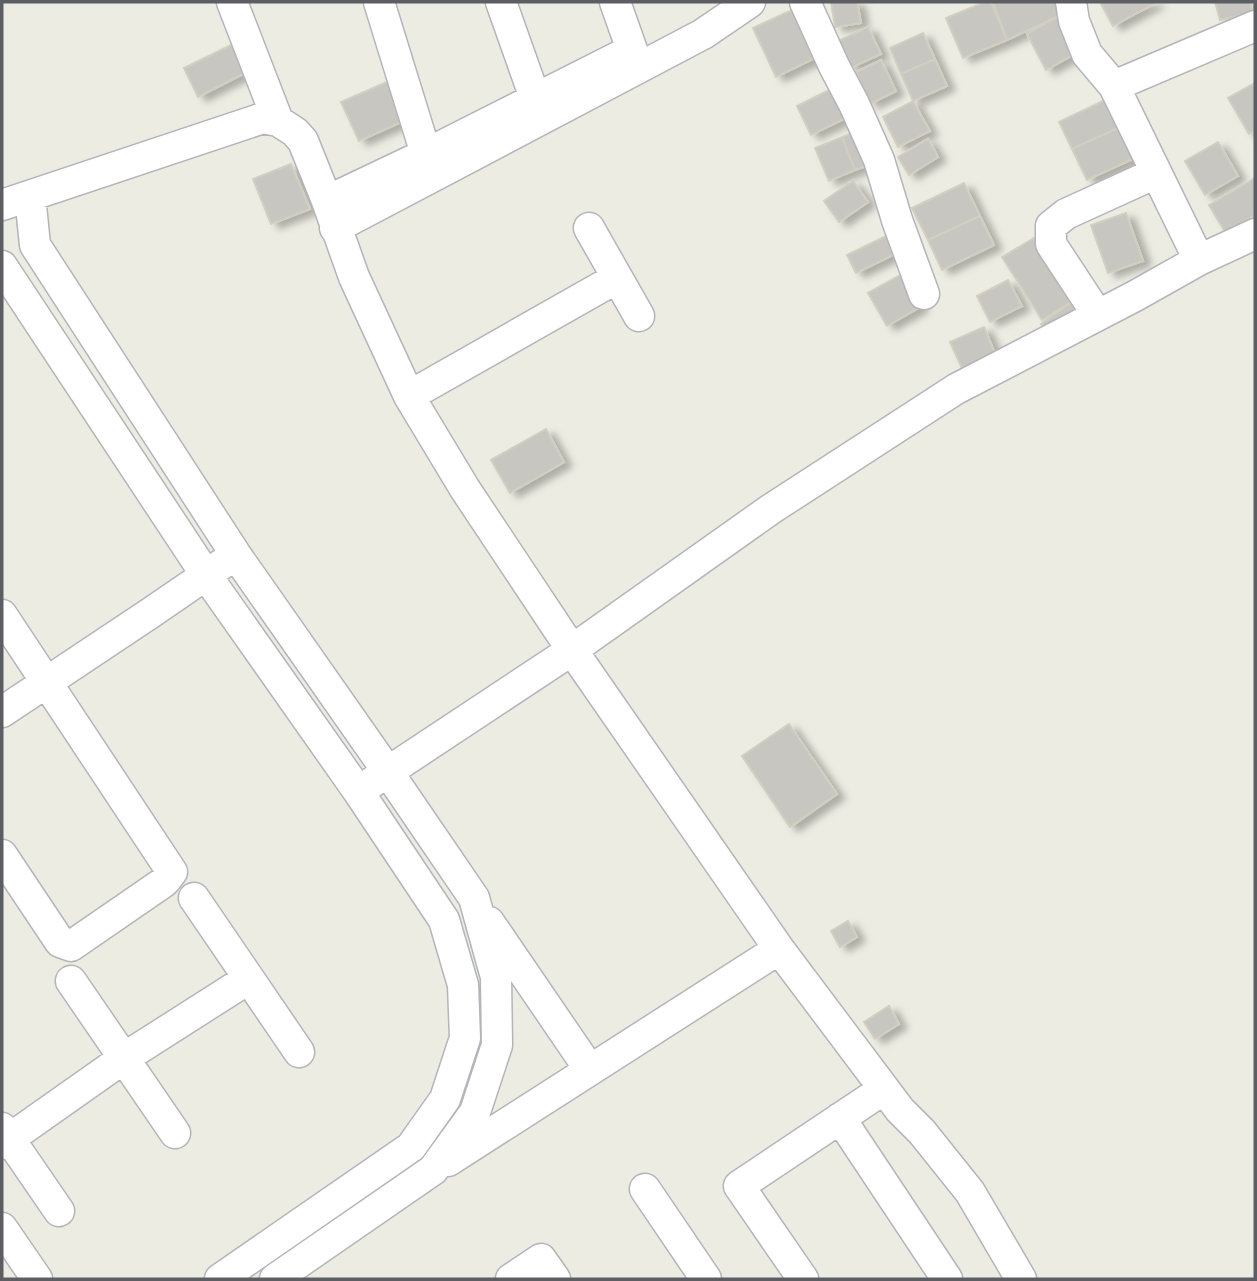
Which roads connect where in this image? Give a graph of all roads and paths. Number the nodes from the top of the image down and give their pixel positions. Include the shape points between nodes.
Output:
1 (232, 2) edge
2 (379, 2) edge
3 (501, 2) edge
4 (615, 2) edge
5 (750, 2) edge
6 (805, 2) edge
7 (1071, 2) edge
8 (1255, 26) edge
9 (1114, 86) junction
10 (535, 98) junction
11 (278, 121) junction
12 (426, 154) junction
13 (1156, 173) junction
14 (30, 196) junction
15 (2, 205) edge
16 (331, 214) junction
17 (589, 228) dead end
18 (1255, 234) edge
19 (1199, 260) junction
20 (2, 266) edge
21 (617, 278) junction
22 (924, 294) dead end
23 (1097, 314) junction
24 (639, 316) dead end
25 (409, 396) junction
26 (236, 555) junction
27 (206, 575) junction
28 (2, 615) edge
29 (572, 650) junction
30 (47, 682) junction
31 (2, 712) edge
32 (388, 772) junction
33 (358, 791) junction
34 (2, 855) edge
35 (194, 898) dead end
36 (474, 898) junction
37 (779, 949) junction
38 (248, 979) junction
39 (71, 981) dead end
40 (299, 1052) dead end
41 (124, 1058) junction
42 (590, 1070) junction
43 (884, 1089) junction
44 (840, 1118) junction
45 (175, 1133) dead end
46 (4, 1136) edge
47 (433, 1170) junction
48 (645, 1189) dead end
49 (59, 1211) dead end
50 (2, 1228) edge
51 (37, 1279) edge
52 (220, 1279) edge
53 (275, 1279) edge
54 (511, 1279) edge
55 (555, 1279) edge
56 (706, 1279) edge
57 (803, 1279) edge
58 (947, 1279) edge
59 (1021, 1279) edge

1 - 11 street
2 - 12 street
3 - 10 street
4 - 10 street via 632,50
5 - 16 street via 703,34
6 - 22 street via 879,160
7 - 9 street via 1087,54
8 - 9 street
9 - 13 street
10 - 12 street
11 - 14 street via 262,118
11 - 16 street via 303,141
12 - 16 street
13 - 19 street
13 - 23 street via 1066,214 1051,226 1051,244
14 - 15 street
14 - 26 street via 35,245
16 - 25 street via 354,277
17 - 21 street
18 - 19 street
19 - 23 street
20 - 27 street
21 - 24 street
21 - 25 street
23 - 29 street via 956,389 771,509
25 - 29 street
26 - 27 street
26 - 32 street
27 - 30 street
27 - 33 street
28 - 30 street
29 - 32 street
29 - 37 street
30 - 31 street
30 - 34 street via 172,872 71,946 60,942
32 - 33 street
32 - 36 street
33 - 52 street via 444,920 463,985 465,1038 444,1099 411,1147
35 - 38 street
36 - 42 street
36 - 47 street via 496,978 498,1045 475,1112
37 - 42 street
37 - 43 street
38 - 40 street
38 - 41 street
39 - 41 street
41 - 45 street
41 - 46 street
42 - 47 street
43 - 44 street
43 - 59 street via 970,1192
44 - 57 street via 739,1186
44 - 58 street
46 - 49 street
47 - 53 street
48 - 56 street
50 - 51 street
54 - 55 street via 541,1259

